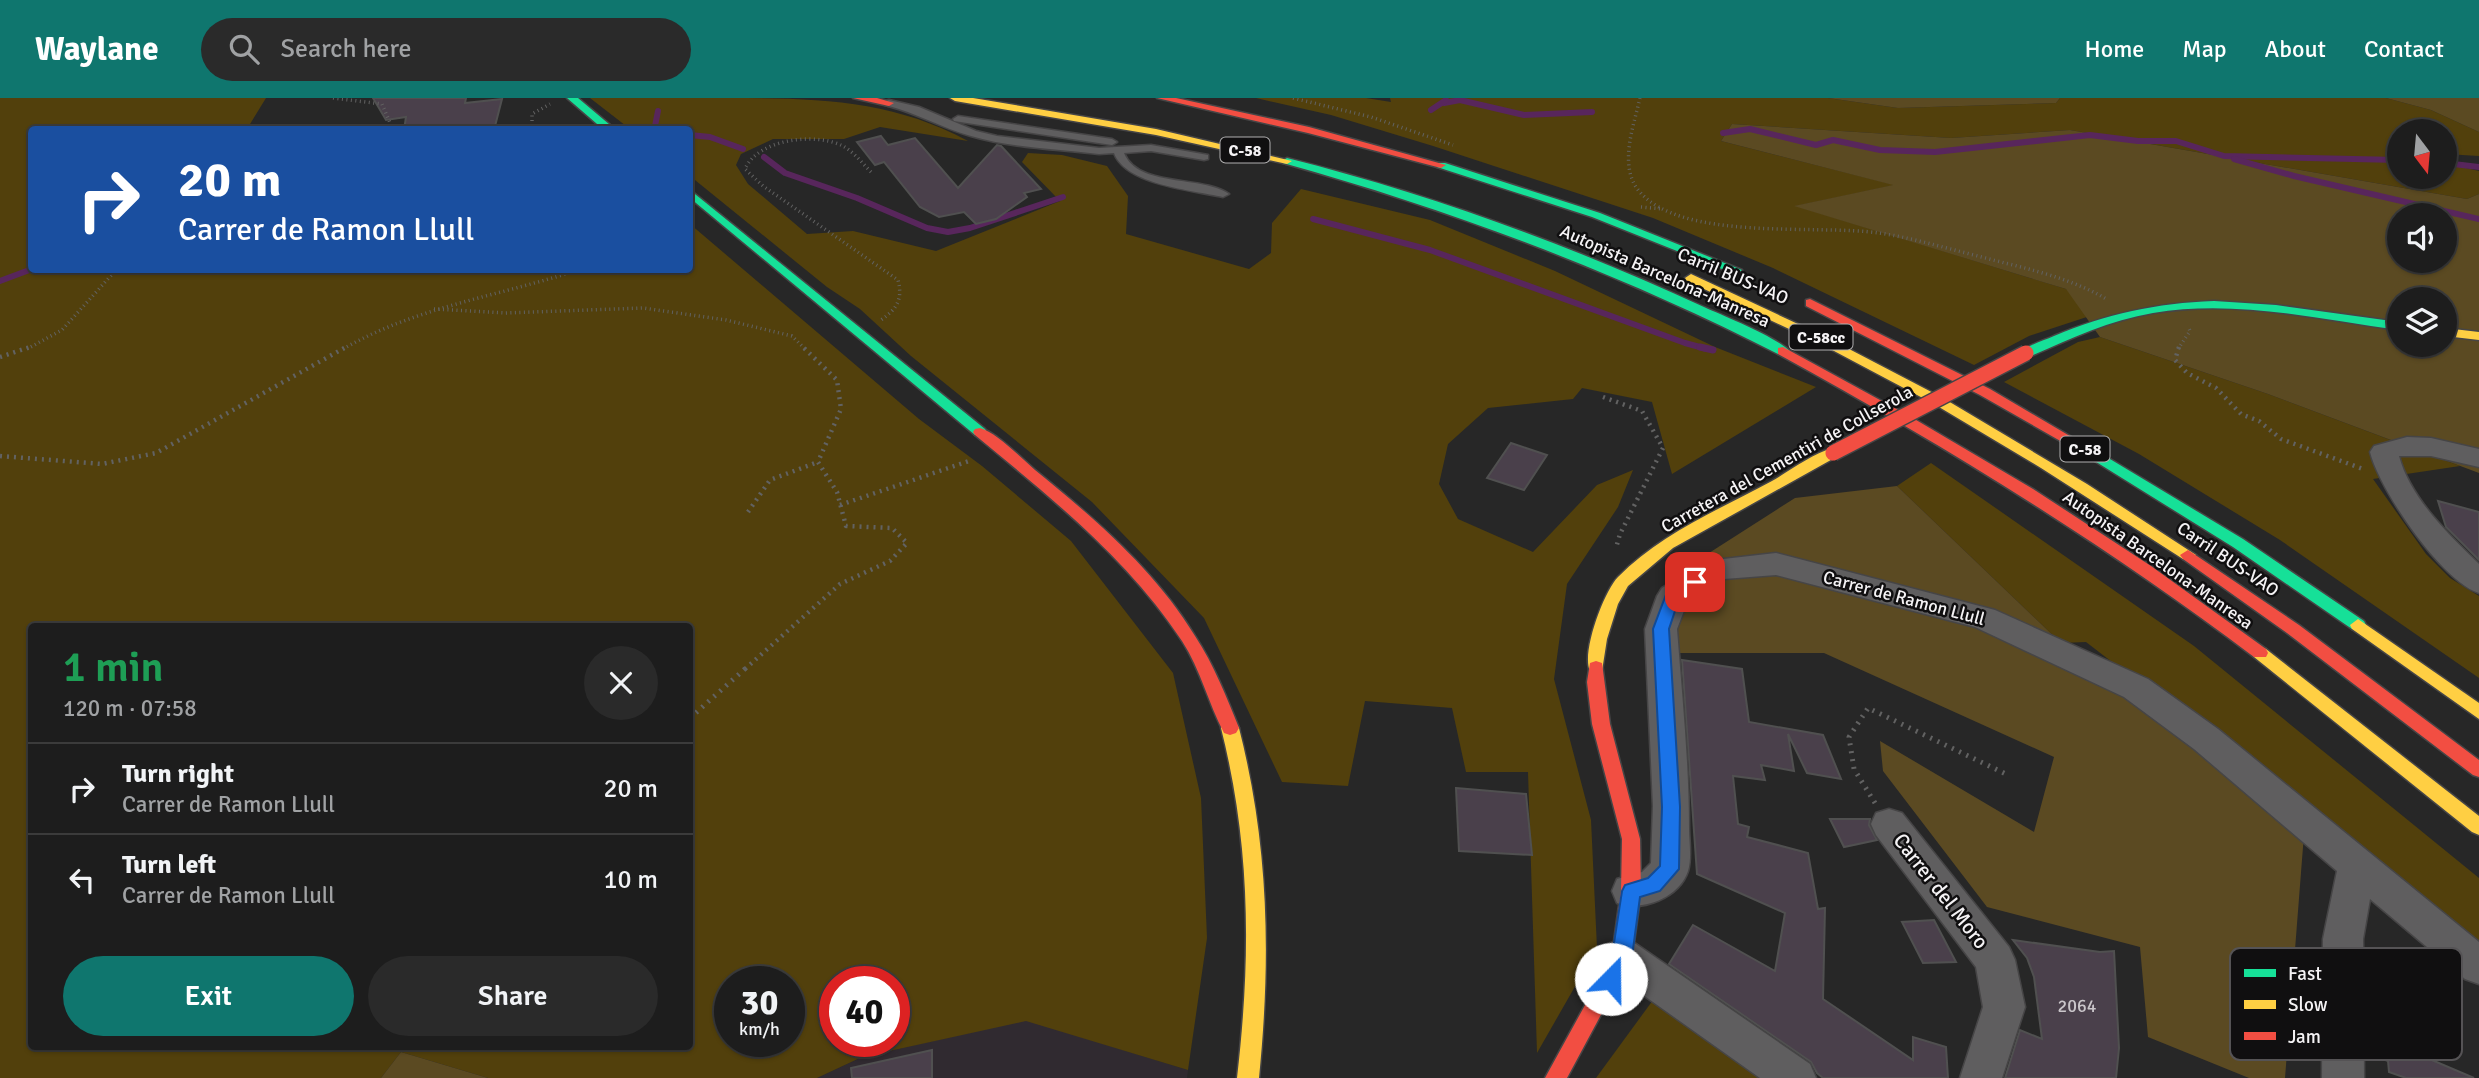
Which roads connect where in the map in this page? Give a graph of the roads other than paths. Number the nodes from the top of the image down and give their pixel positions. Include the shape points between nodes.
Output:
1 (572, 98) edge
2 (858, 98) edge
3 (956, 98) edge
4 (889, 103) joint
5 (1160, 105) edge
6 (915, 109) junction
7 (606, 126) edge
8 (1151, 148) junction
9 (1118, 150) junction
10 (1204, 157) joint
11 (1364, 162) dead end
12 (1223, 194) dead end
13 (693, 195) edge
14 (1526, 236) junction
15 (1678, 272) dead end
16 (1756, 279) dead end
17 (1791, 295) dead end
18 (2387, 325) edge
19 (2457, 333) edge
20 (2479, 336) edge
21 (2479, 458) edge
22 (2479, 582) edge
23 (2479, 712) edge
24 (2479, 770) edge
25 (1889, 824) road end
26 (2479, 827) edge
27 (2357, 867) junction
28 (1632, 891) junction
29 (2343, 948) edge
30 (2456, 948) edge
31 (2462, 953) edge
32 (1622, 957) junction
33 (2479, 967) edge
34 (2343, 1060) edge
35 (1248, 1078) edge
36 (1556, 1078) edge
37 (1795, 1078) edge
38 (1980, 1078) edge
39 (2343, 1078) edge

1 - 7 main road
2 - 4 main road
3 - 14 main road, Autopista Barcelona-Manresa / C-58 via 1228,146 1396,191
4 - 6 lane
5 - 11 main road
5 - 16 main road, Autopista Barcelona-Manresa / C-58 via 1340,136 1508,185
6 - 8 lane
6 - 9 lane via 996,139
8 - 9 lane
8 - 10 lane
9 - 12 lane via 1123,163 1138,174
10 - 14 main road via 1330,184
13 - 35 main road via 1089,521 1142,575 1189,642 1230,723 1254,849 1259,923
14 - 26 main road, Autopista Barcelona-Manresa / C-58 via 1659,291 1803,360 2006,479 2189,602
15 - 24 main road, Carril BUS-VAO / C-58cc via 1787,320 1886,371 2092,492 2268,610
17 - 23 main road, Autopista Barcelona-Manresa / C-58 via 1927,361 2124,471 2271,564
18 - 28 main road, Carretera del Cementiri de Collserola, bridge via 2244,308 2172,308 2123,315 2026,353 1668,544 1622,582 1599,639 1595,682 1601,724 1631,839
19 - 20 main road
21 - 22 street via 2432,447 2398,446 2384,452 2385,465 2396,482 2446,550
25 - 38 street, Carrer del Moro via 1995,960 2004,1007
27 - 28 street, Carrer de Ramon Llull via 2206,739 2136,688 1984,618 1776,564 1717,569 1672,596 1661,629 1670,869 1654,885
27 - 29 street
27 - 30 street, Carrer de Ramon Llull
28 - 32 main road, Carretera del Cementiri de Collserola
31 - 33 street, Carrer de Ramon Llull
32 - 36 main road, Carretera del Cementiri de Collserola
32 - 37 street
34 - 39 street

